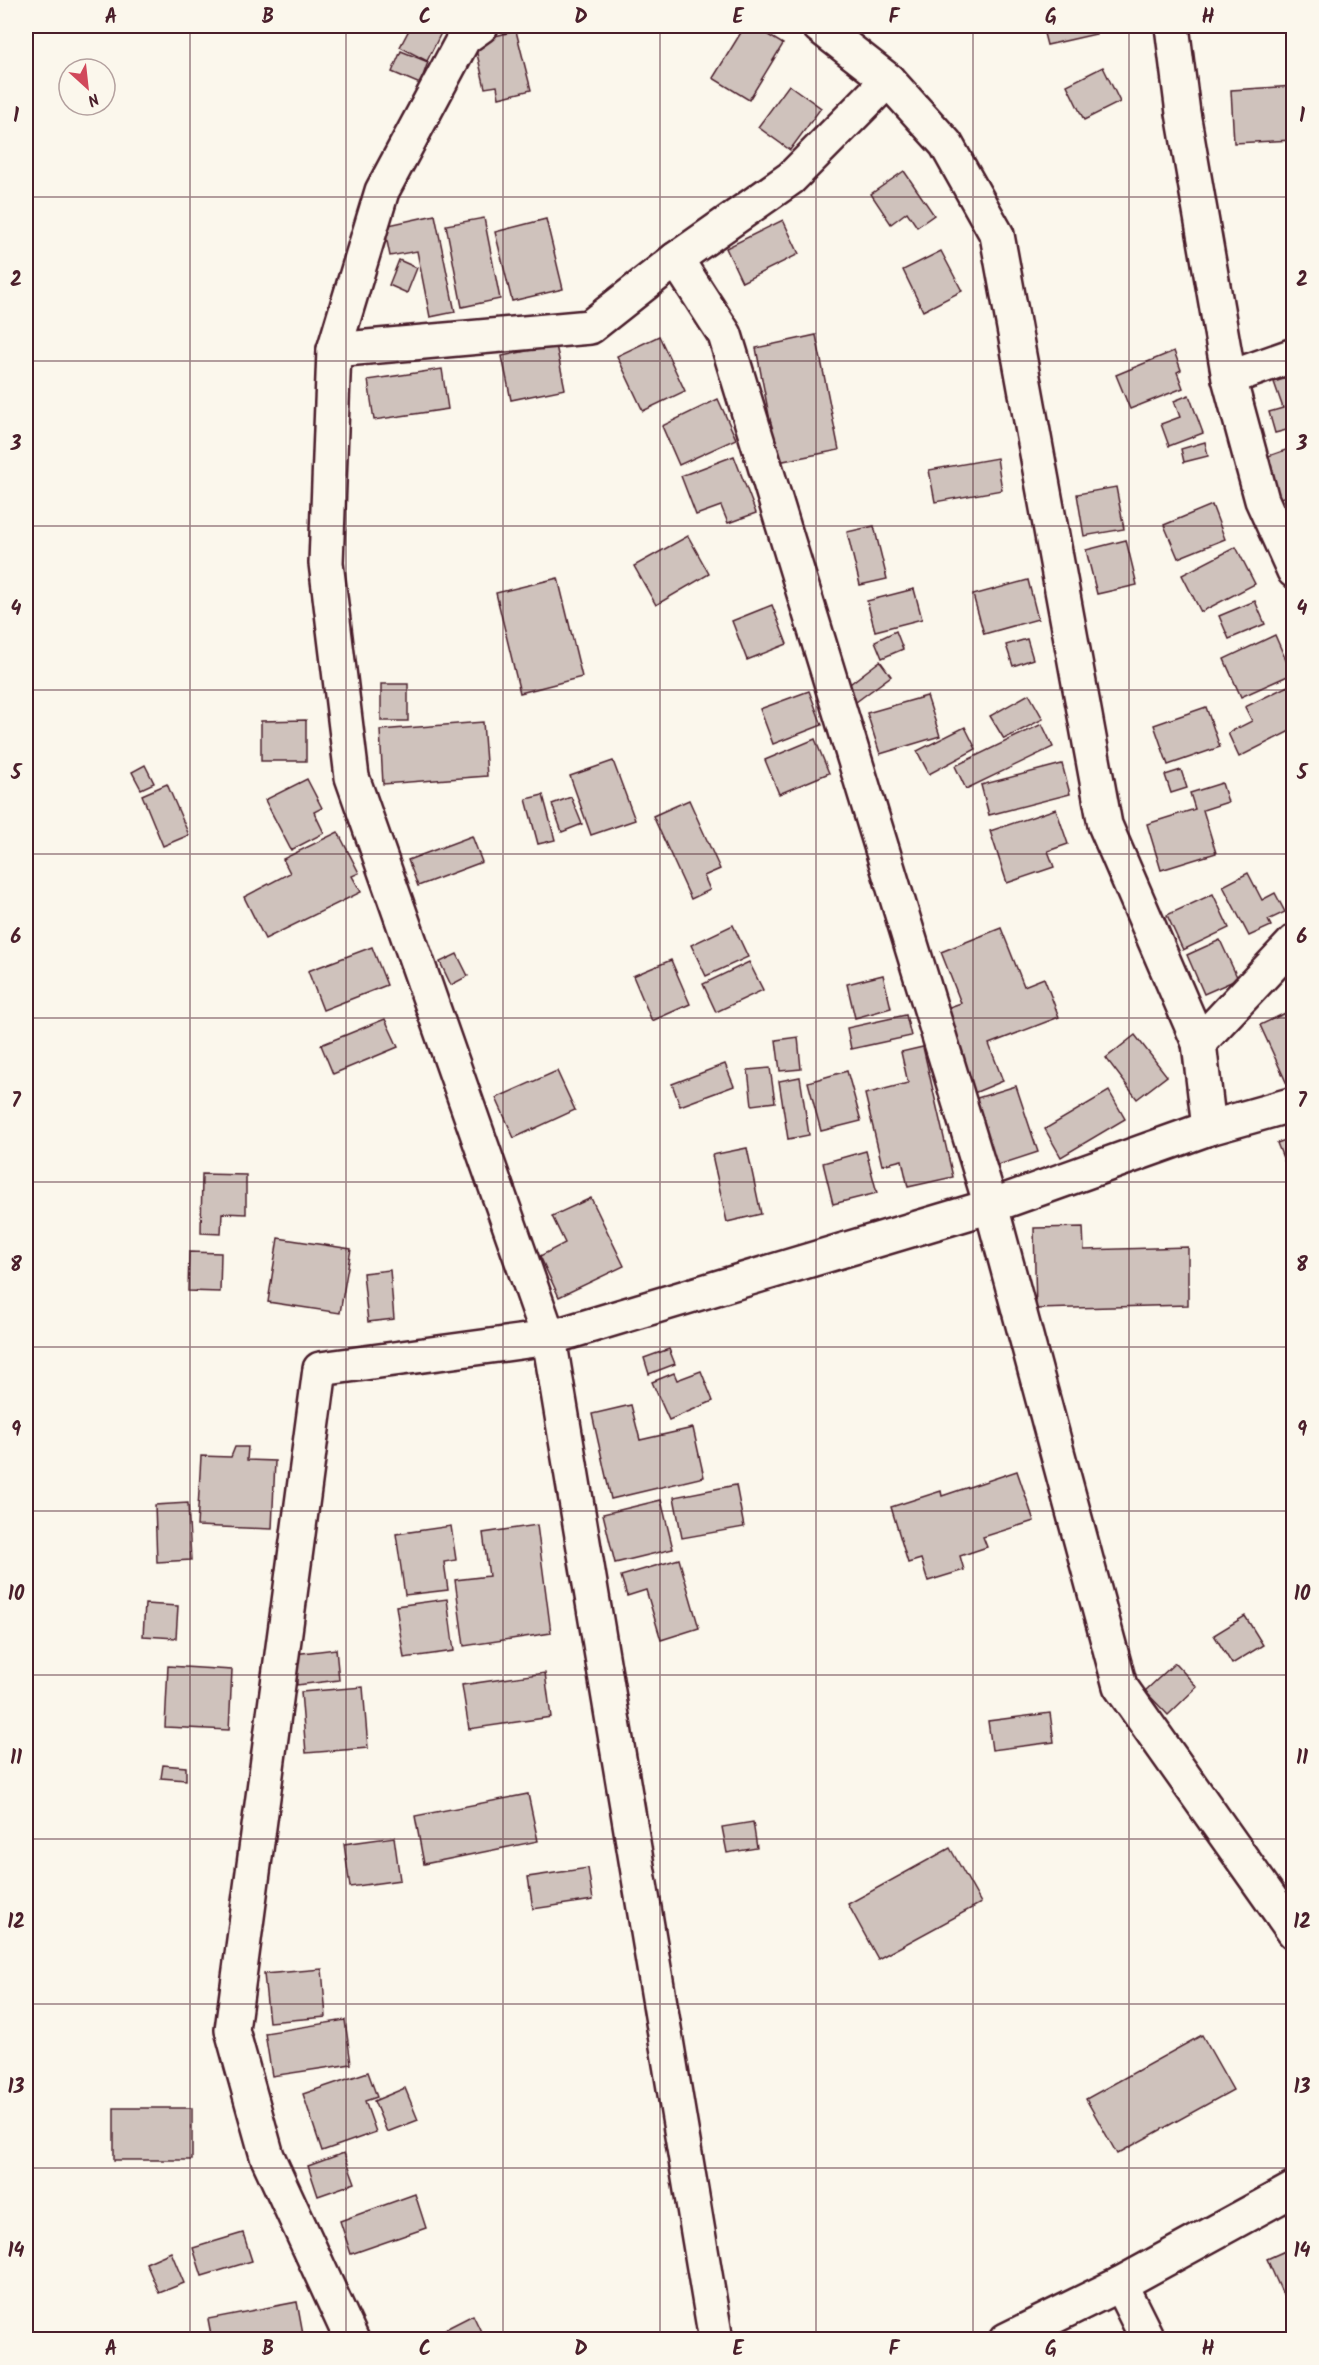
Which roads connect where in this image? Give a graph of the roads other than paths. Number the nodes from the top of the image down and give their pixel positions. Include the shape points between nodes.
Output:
1 (481, 26) edge
2 (819, 26) edge
3 (1172, 26) edge
4 (888, 80) junction
5 (676, 259) junction
6 (334, 350) junction
7 (1293, 355) edge
8 (1229, 378) junction
9 (1293, 571) edge
10 (1293, 942) edge
11 (1199, 1043) junction
12 (1293, 1104) edge
13 (1209, 1128) junction
14 (991, 1206) junction
15 (549, 1338) junction
16 (1293, 1932) edge
17 (1293, 2189) edge
18 (1120, 2284) junction
19 (352, 2340) edge
20 (716, 2340) edge
21 (1006, 2340) edge
22 (1148, 2340) edge

1 - 6 street via 464,39 382,191
2 - 4 street
3 - 8 street via 1183,113
4 - 5 street via 791,178
4 - 11 street via 946,144 997,235 1105,825
5 - 6 street via 590,327
5 - 14 street via 725,335
6 - 15 street via 326,563 352,777
7 - 8 street
8 - 9 street via 1262,500
10 - 11 street
11 - 13 street
12 - 13 street
13 - 14 street
14 - 15 street
14 - 16 street via 1120,1686
15 - 19 street via 320,1369 232,2030 267,2156
15 - 20 street
17 - 18 street
18 - 21 street
18 - 22 street

